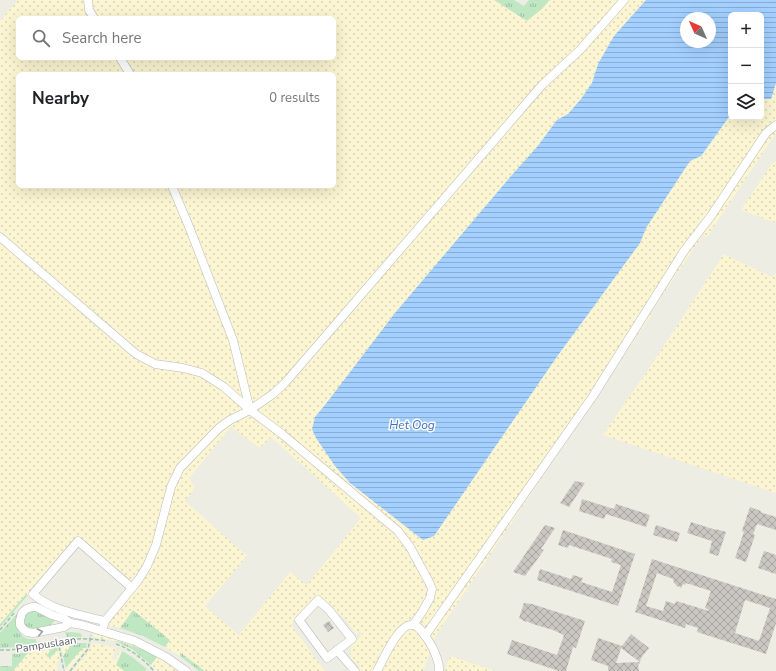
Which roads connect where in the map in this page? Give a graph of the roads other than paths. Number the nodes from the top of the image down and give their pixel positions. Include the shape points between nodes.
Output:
1 (88, 0) edge
2 (624, 0) edge
3 (93, 16) edge
4 (121, 60) edge
5 (129, 72) edge
6 (776, 125) edge
7 (173, 188) edge
8 (0, 237) edge
9 (250, 410) junction
10 (132, 588) junction
11 (105, 621) junction
12 (70, 623) junction
13 (413, 625) junction
14 (102, 631) junction
15 (425, 636) junction
16 (338, 650) junction
17 (186, 671) edge
18 (355, 671) edge
19 (378, 671) edge
20 (439, 671) edge

1 - 3 street
2 - 9 street via 580,50 542,85 285,383
4 - 5 street
6 - 15 street via 766,133 711,216 684,251 593,396
7 - 9 street via 232,340
8 - 9 street via 136,354 155,364 202,373 224,387
9 - 10 street via 219,428 180,468 171,487 156,545 147,566
9 - 13 street via 398,531 410,547 432,589 425,608
10 - 11 street
10 - 11 street via 78,541 33,594 56,608
11 - 14 street
12 -> 12 street, Pampuslaan via 33,607 24,610 20,620 24,630 33,633 64,627
12 - 14 street, Pampuslaan
13 - 15 street via 419,627
13 - 19 street via 402,630 393,640
14 - 17 street, Pampuslaan via 144,645
15 - 20 street via 433,648 440,666
16 - 16 street via 352,639 318,600 299,620 327,658
16 - 18 street

